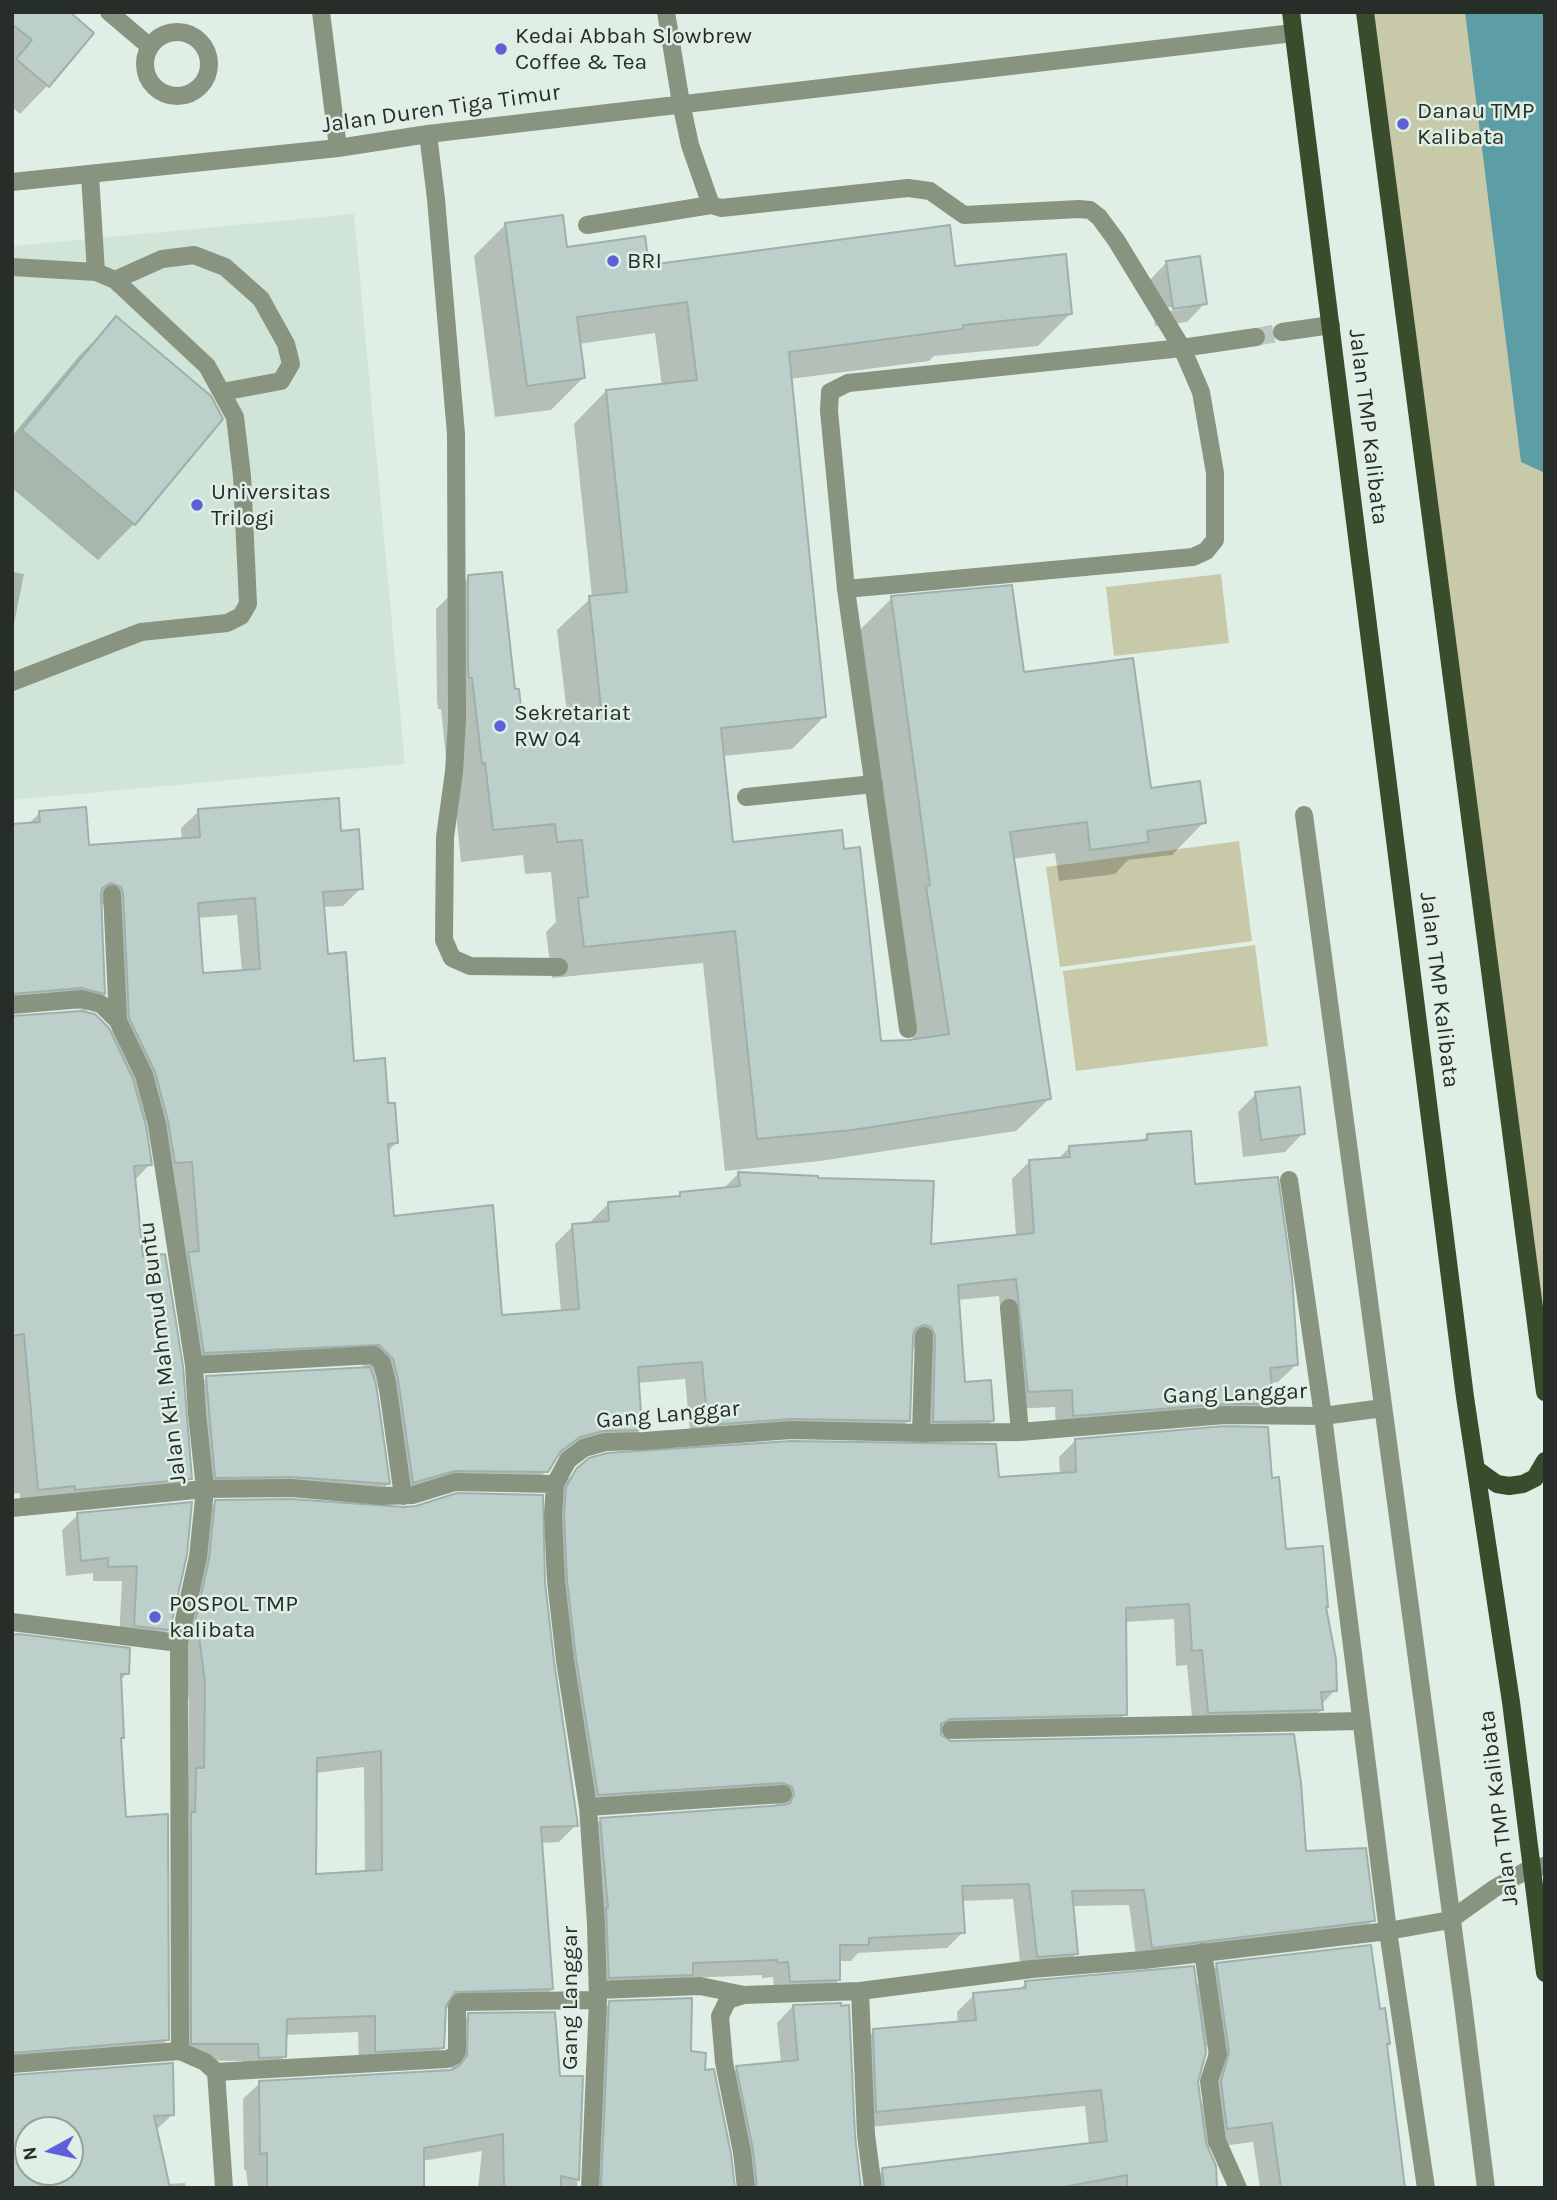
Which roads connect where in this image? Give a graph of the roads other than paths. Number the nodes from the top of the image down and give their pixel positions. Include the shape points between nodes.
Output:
1 (109, 12) edge
2 (321, 12) edge
3 (666, 12) edge
4 (1291, 12) edge
5 (1365, 12) edge
6 (1293, 33) junction
7 (149, 46) dead end
8 (681, 103) junction
9 (428, 134) junction
10 (338, 148) junction
11 (89, 175) junction
12 (12, 182) edge
13 (711, 205) junction
14 (587, 225) dead end
15 (12, 267) edge
16 (96, 271) junction
17 (115, 280) junction
18 (1331, 325) junction
19 (1282, 332) tunnel mouth
20 (1256, 337) tunnel mouth
21 (1182, 348) junction
22 (222, 392) junction
23 (846, 589) junction
24 (12, 682) edge
25 (874, 784) junction
26 (746, 797) dead end
27 (1304, 815) dead end
28 (112, 894) dead end
29 (559, 967) dead end
30 (12, 1005) edge
31 (118, 1021) junction
32 (908, 1029) dead end
33 (1289, 1180) dead end
34 (1009, 1308) dead end
35 (924, 1336) dead end
36 (194, 1365) junction
37 (1545, 1392) edge
38 (1383, 1408) junction
39 (1323, 1416) junction
40 (1020, 1432) junction
41 (921, 1433) junction
42 (1545, 1461) edge
43 (1476, 1469) junction
44 (555, 1484) junction
45 (205, 1489) junction
46 (403, 1496) junction
47 (12, 1508) edge
48 (12, 1622) edge
49 (179, 1643) junction
50 (1360, 1721) junction
51 (951, 1730) dead end
52 (783, 1794) dead end
53 (588, 1807) junction
54 (1538, 1867) edge
55 (1450, 1920) junction
56 (1388, 1931) junction
57 (1203, 1952) junction
58 (1545, 1973) edge
59 (860, 1991) junction
60 (744, 1994) junction
61 (598, 1995) junction
62 (180, 2051) junction
63 (12, 2064) edge
64 (216, 2072) junction
65 (224, 2188) edge
66 (590, 2188) edge
67 (746, 2188) edge
68 (873, 2188) edge
69 (1238, 2188) edge
70 (1426, 2188) edge
71 (1486, 2188) edge

1 - 7 street
2 - 10 street
3 - 8 street
4 - 6 main road, Jalan TMP Kalibata
5 - 37 main road
6 - 8 street, Jalan Duren Tiga Timur
6 - 18 main road, Jalan TMP Kalibata
8 - 9 street, Jalan Duren Tiga Timur
8 - 13 street
9 - 10 street, Jalan Duren Tiga Timur
9 - 29 street via 456,434 457,721 445,837 444,940 452,958 470,966
10 - 11 street, Jalan Duren Tiga Timur
11 - 12 street, Jalan Duren Tiga Timur
11 - 16 street
13 - 14 street
13 - 21 street via 721,208 908,188 930,191 964,215 1090,211 1116,240
15 - 16 street
16 - 17 street
17 - 22 street via 207,366
17 - 22 street via 162,259 194,255 225,267 261,299 286,344 291,364 281,381
18 - 19 street
18 - 43 main road, Jalan TMP Kalibata
20 - 21 street
21 - 23 street via 848,383 830,392
21 - 23 street via 1201,391 1215,473 1215,540 1206,551 1192,557
22 - 24 street via 235,417 242,476 246,611 227,623 141,632
23 - 25 street
25 - 26 street
25 - 32 street
27 - 38 street
28 - 31 street
30 - 31 street, Jalan KH. Mahmud Buntu via 82,999 101,1004
31 - 36 street, Jalan KH. Mahmud Buntu via 144,1075 157,1124
33 - 39 street
34 - 40 street
35 - 41 street
36 - 45 street, Jalan KH. Mahmud Buntu
36 - 46 street via 374,1355 382,1363 387,1382
38 - 39 street, Gang Langgar
38 - 55 street
39 - 40 street, Gang Langgar via 1225,1415
39 - 50 street
40 - 41 street, Gang Langgar
41 - 44 street, Gang Langgar via 791,1430 605,1441 568,1460
42 - 43 main road via 1535,1478 1509,1486 1497,1484
43 - 54 main road, Jalan TMP Kalibata
44 - 46 street via 455,1482
44 - 53 street, Gang Langgar via 556,1581
45 - 46 street via 291,1488
45 - 47 street
45 - 49 street, Jalan KH. Mahmud Buntu via 198,1557
48 - 49 street
49 - 62 street, Jalan KH. Mahmud Buntu
50 - 51 street
50 - 56 street
52 - 53 street
53 - 61 street, Gang Langgar
54 - 55 street via 1495,1888
54 - 58 main road, Jalan TMP Kalibata
55 - 56 street
55 - 71 street
56 - 57 street
56 - 70 street
57 - 59 street
57 - 69 street via 1218,2054 1209,2081 1217,2141
59 - 60 street
59 - 68 street
60 - 61 street via 700,1986
60 - 67 street via 728,2000 720,2016
61 - 64 street via 460,2002 457,2051 447,2059
61 - 66 street, Gang Langgar
62 - 63 street
62 - 64 street
64 - 65 street

